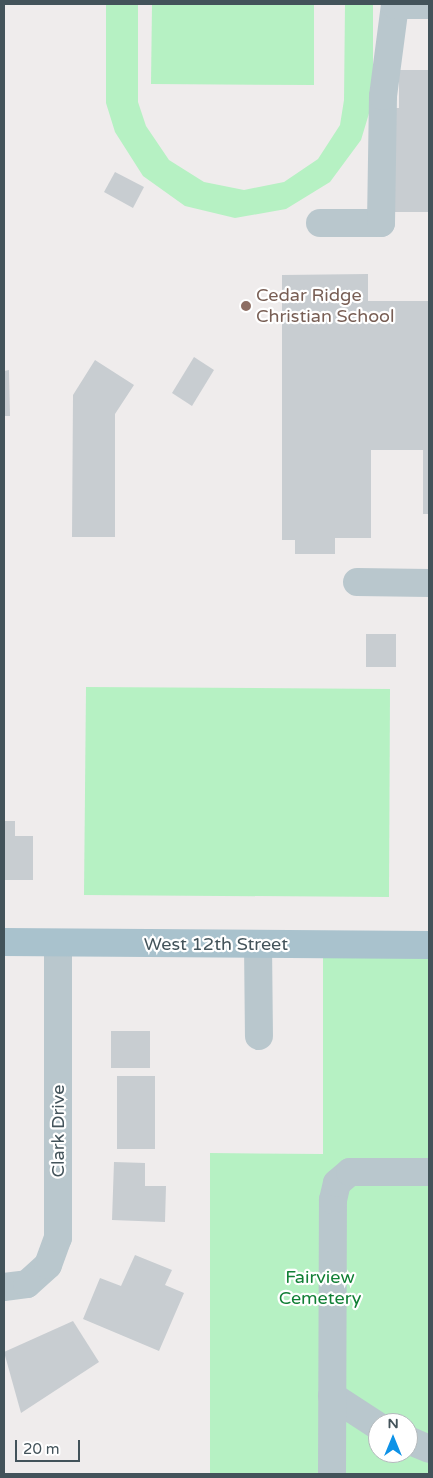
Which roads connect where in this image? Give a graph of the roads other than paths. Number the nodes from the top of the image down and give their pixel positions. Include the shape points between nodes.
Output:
1 (429, 5) edge
2 (320, 224) dead end
3 (357, 582) dead end
4 (429, 582) edge
5 (4, 942) edge
6 (58, 943) junction
7 (258, 944) junction
8 (429, 945) edge
9 (258, 1036) dead end
10 (429, 1172) edge
11 (4, 1287) edge
12 (332, 1396) junction
13 (368, 1419) edge
14 (332, 1474) edge

1 - 2 street via 395,5 382,96 381,224
3 - 4 street
5 - 6 main road, West 12th Street
6 - 7 main road, West 12th Street
6 - 11 street, Clark Drive via 58,1238 48,1265 27,1284
7 - 8 main road, West 12th Street
7 - 9 street
10 - 12 street via 350,1172 338,1183 333,1200
12 - 13 street
12 - 14 street

